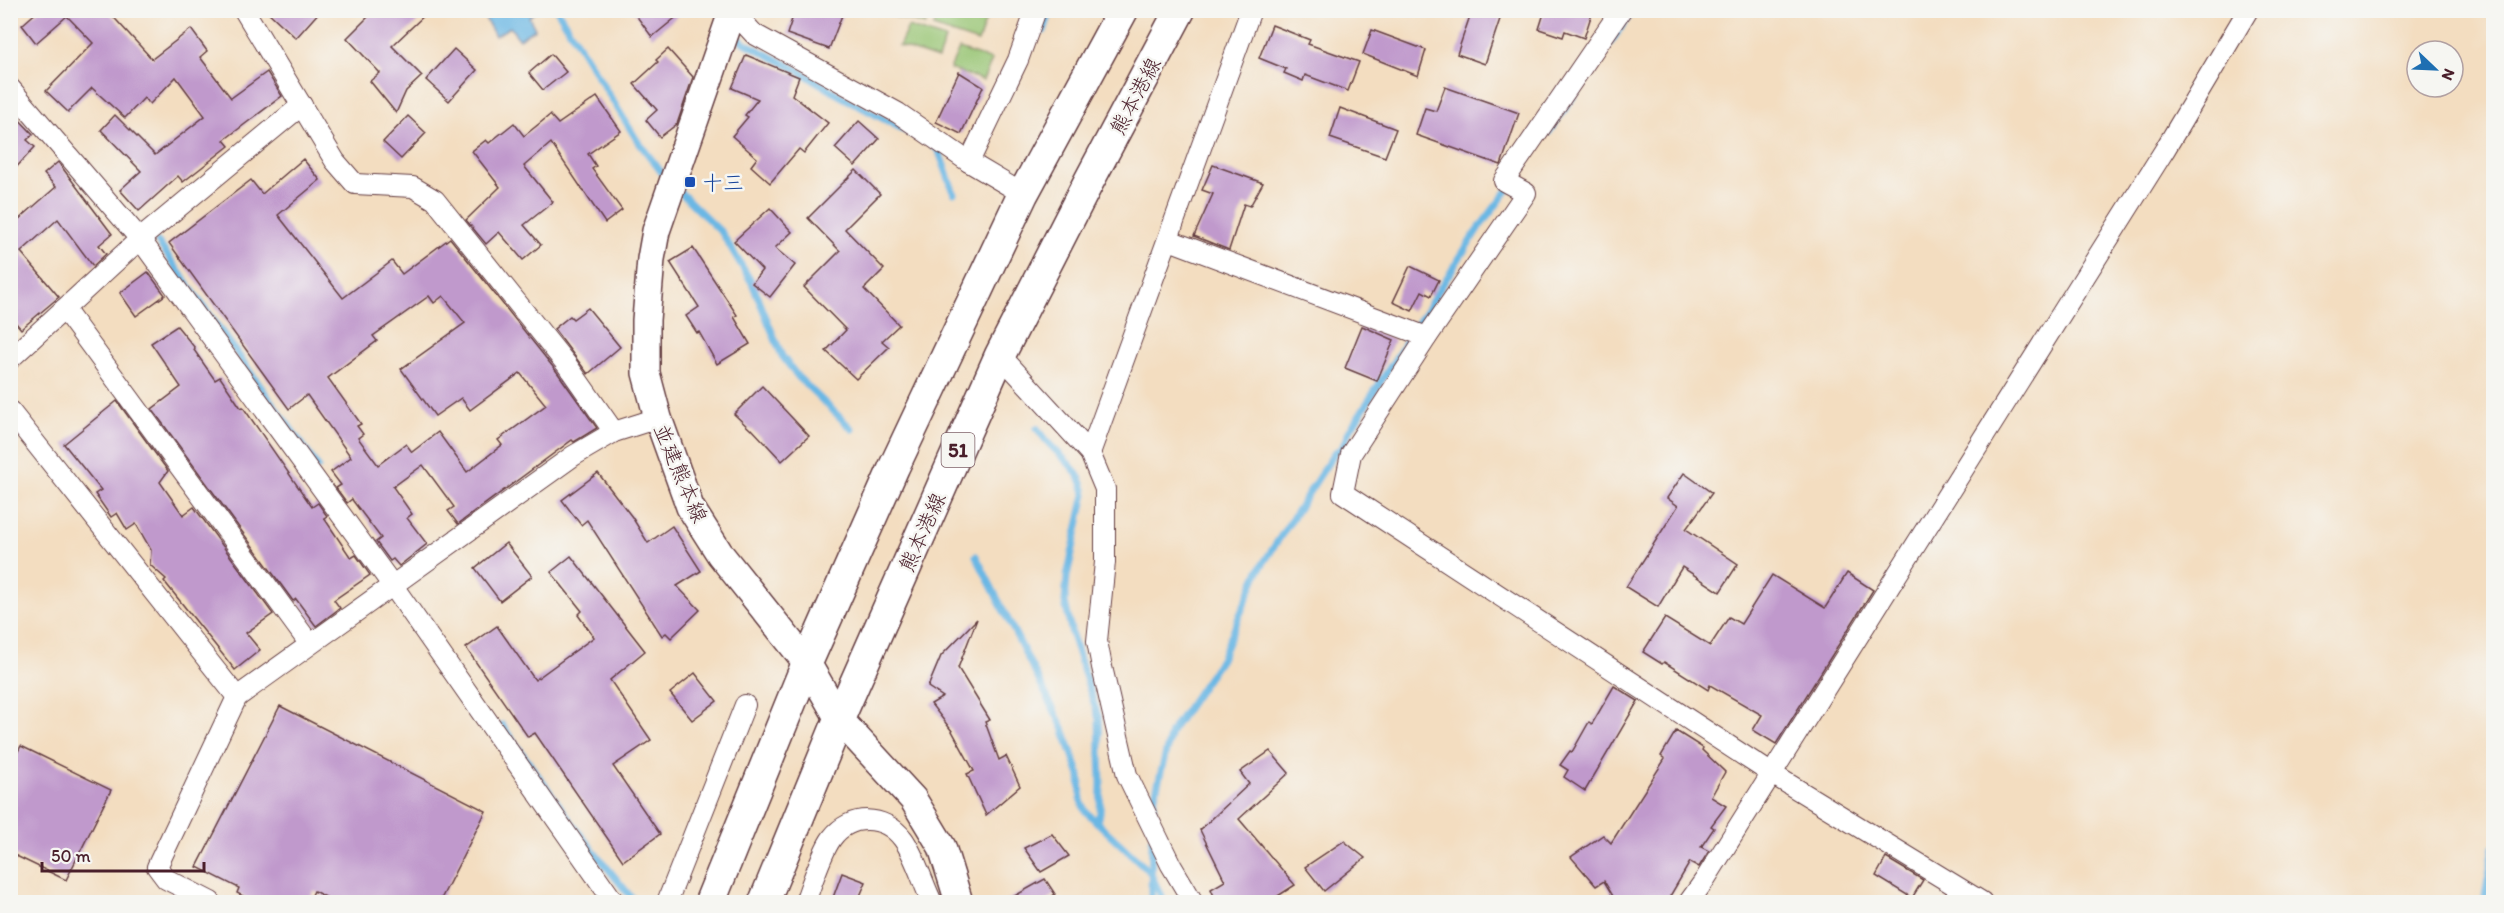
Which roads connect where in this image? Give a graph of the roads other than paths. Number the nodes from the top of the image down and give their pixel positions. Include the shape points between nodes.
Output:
1 (244, 10) edge
2 (1036, 10) edge
3 (1123, 10) edge
4 (1180, 10) edge
5 (1251, 10) edge
6 (1621, 10) edge
7 (2248, 10) edge
8 (732, 11) edge
9 (10, 88) edge
10 (302, 105) junction
11 (969, 162) junction
12 (1023, 194) junction
13 (140, 239) junction
14 (1169, 240) junction
15 (64, 309) junction
16 (1427, 337) junction
17 (1000, 355) junction
18 (10, 359) edge
19 (10, 411) edge
20 (658, 418) junction
21 (614, 432) junction
22 (1090, 453) junction
23 (393, 586) junction
24 (309, 643) junction
25 (807, 663) junction
26 (237, 697) junction
27 (745, 705) dead end
28 (839, 719) junction
29 (1772, 774) junction
30 (211, 903) edge
31 (614, 903) edge
32 (667, 903) edge
33 (710, 903) edge
34 (764, 903) edge
35 (805, 903) edge
36 (932, 903) edge
37 (959, 903) edge
38 (1193, 903) edge
39 (1689, 903) edge
40 (1982, 903) edge

1 - 10 street
2 - 11 street via 1018,60
3 - 12 main road, 51
4 - 17 main road, 熊本港線 / 51
5 - 14 street
6 - 16 street via 1504,181 1526,193
7 - 29 street via 2164,151
8 - 11 street via 754,34 898,114
8 - 20 main road, 並建熊本線 via 656,231 646,320 646,373
9 - 13 street
10 - 13 street
10 - 21 street via 335,161 355,184 413,187 435,200 567,365
11 - 12 street
12 - 25 main road, 51
13 - 15 street
13 - 23 street
14 - 16 street
14 - 22 street
15 - 18 street
15 - 24 street
16 - 29 street via 1351,454 1343,493
17 - 22 street
17 - 28 main road, 熊本港線 / 51
19 - 26 street
20 - 21 street
20 - 25 main road, 並建熊本線 via 690,507 720,554
21 - 23 street via 573,456
22 - 38 street via 1105,489 1105,562 1097,641 1126,775
23 - 24 street
23 - 31 street
24 - 26 street
25 - 28 main road, 並建熊本線
25 - 33 main road, 51
26 - 30 street via 157,867 166,879
27 - 32 street
28 - 34 main road, 熊本港線 / 51
28 - 37 main road, 並建熊本線 via 913,799 942,847
29 - 39 street
29 - 40 street
35 - 36 street via 831,839 844,826 863,819 885,824 903,840

